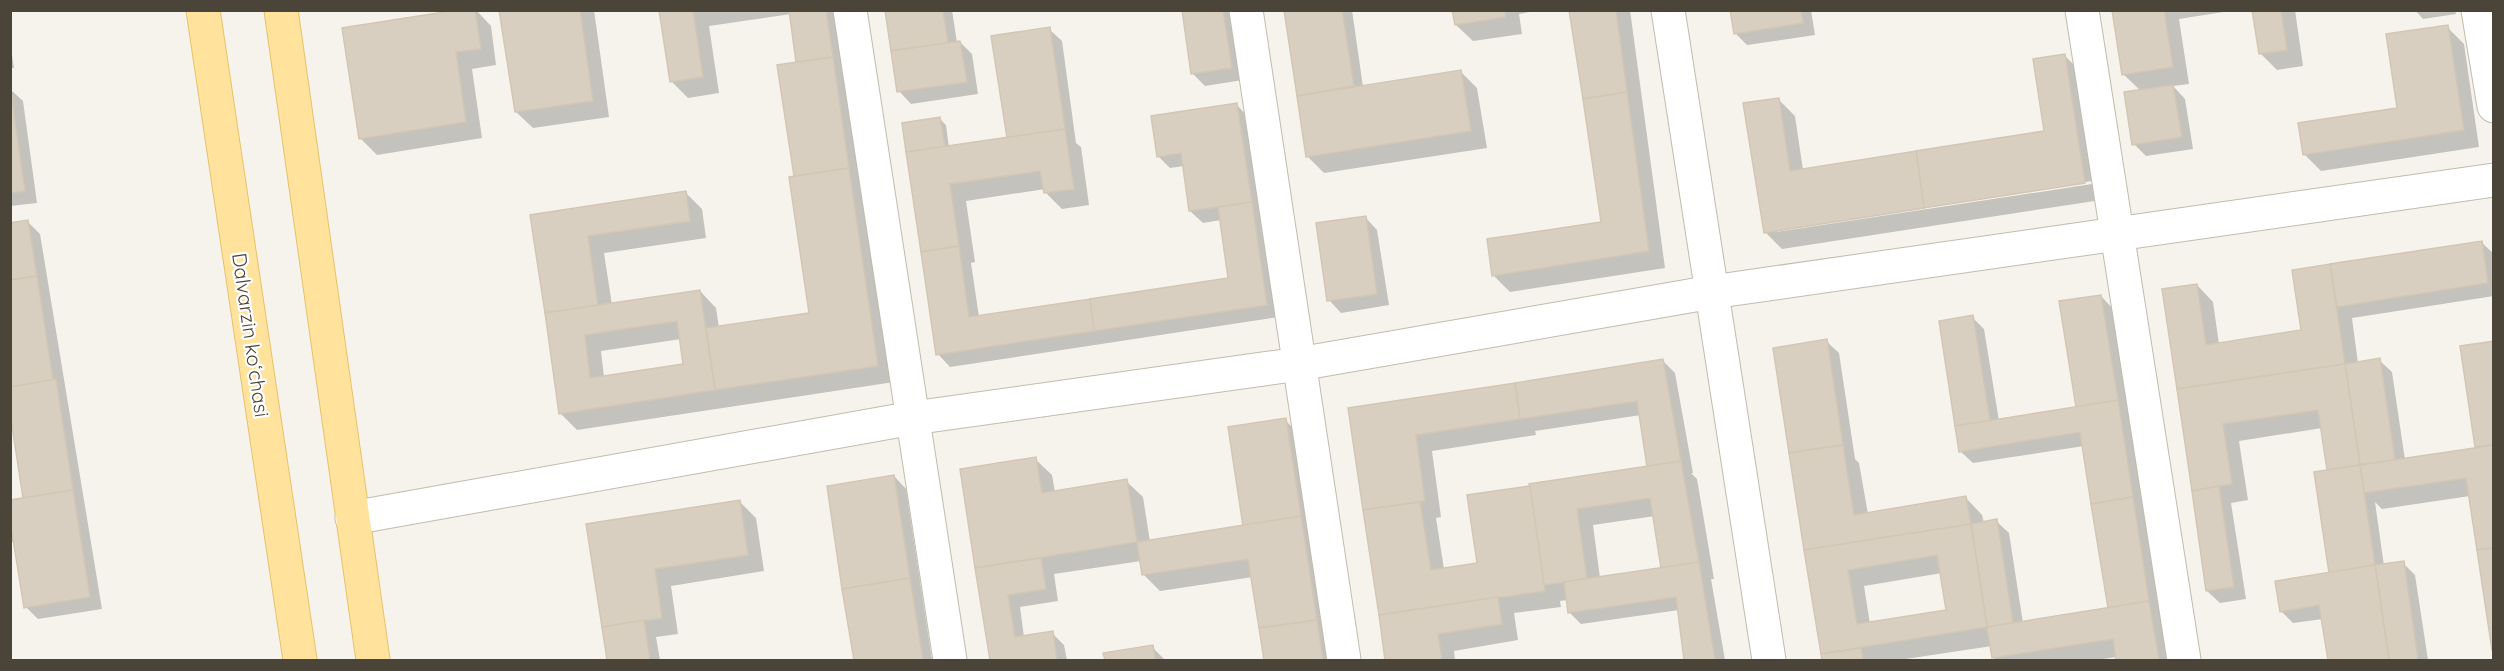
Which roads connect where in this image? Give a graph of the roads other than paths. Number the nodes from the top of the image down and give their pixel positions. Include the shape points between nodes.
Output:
1 (203, 10) edge
2 (281, 10) edge
3 (850, 10) edge
4 (1246, 10) edge
5 (1668, 10) edge
6 (2082, 10) edge
7 (2478, 10) edge
8 (2493, 106) edge
9 (2493, 180) edge
10 (2117, 233) junction
11 (1712, 292) junction
12 (1299, 364) junction
13 (913, 418) junction
14 (352, 518) junction
15 (300, 660) edge
16 (373, 660) edge
17 (950, 660) edge
18 (1344, 660) edge
19 (1769, 660) edge
20 (2184, 660) edge

1 - 15 main road, Dalvarzin koʻchasi
2 - 14 main road
3 - 13 street
4 - 12 street
5 - 11 street
6 - 10 street
7 - 8 street
9 - 10 street
10 - 11 street
10 - 20 street
11 - 12 street
11 - 19 street
12 - 13 street
12 - 18 street
13 - 14 street
13 - 17 street
14 - 16 main road

